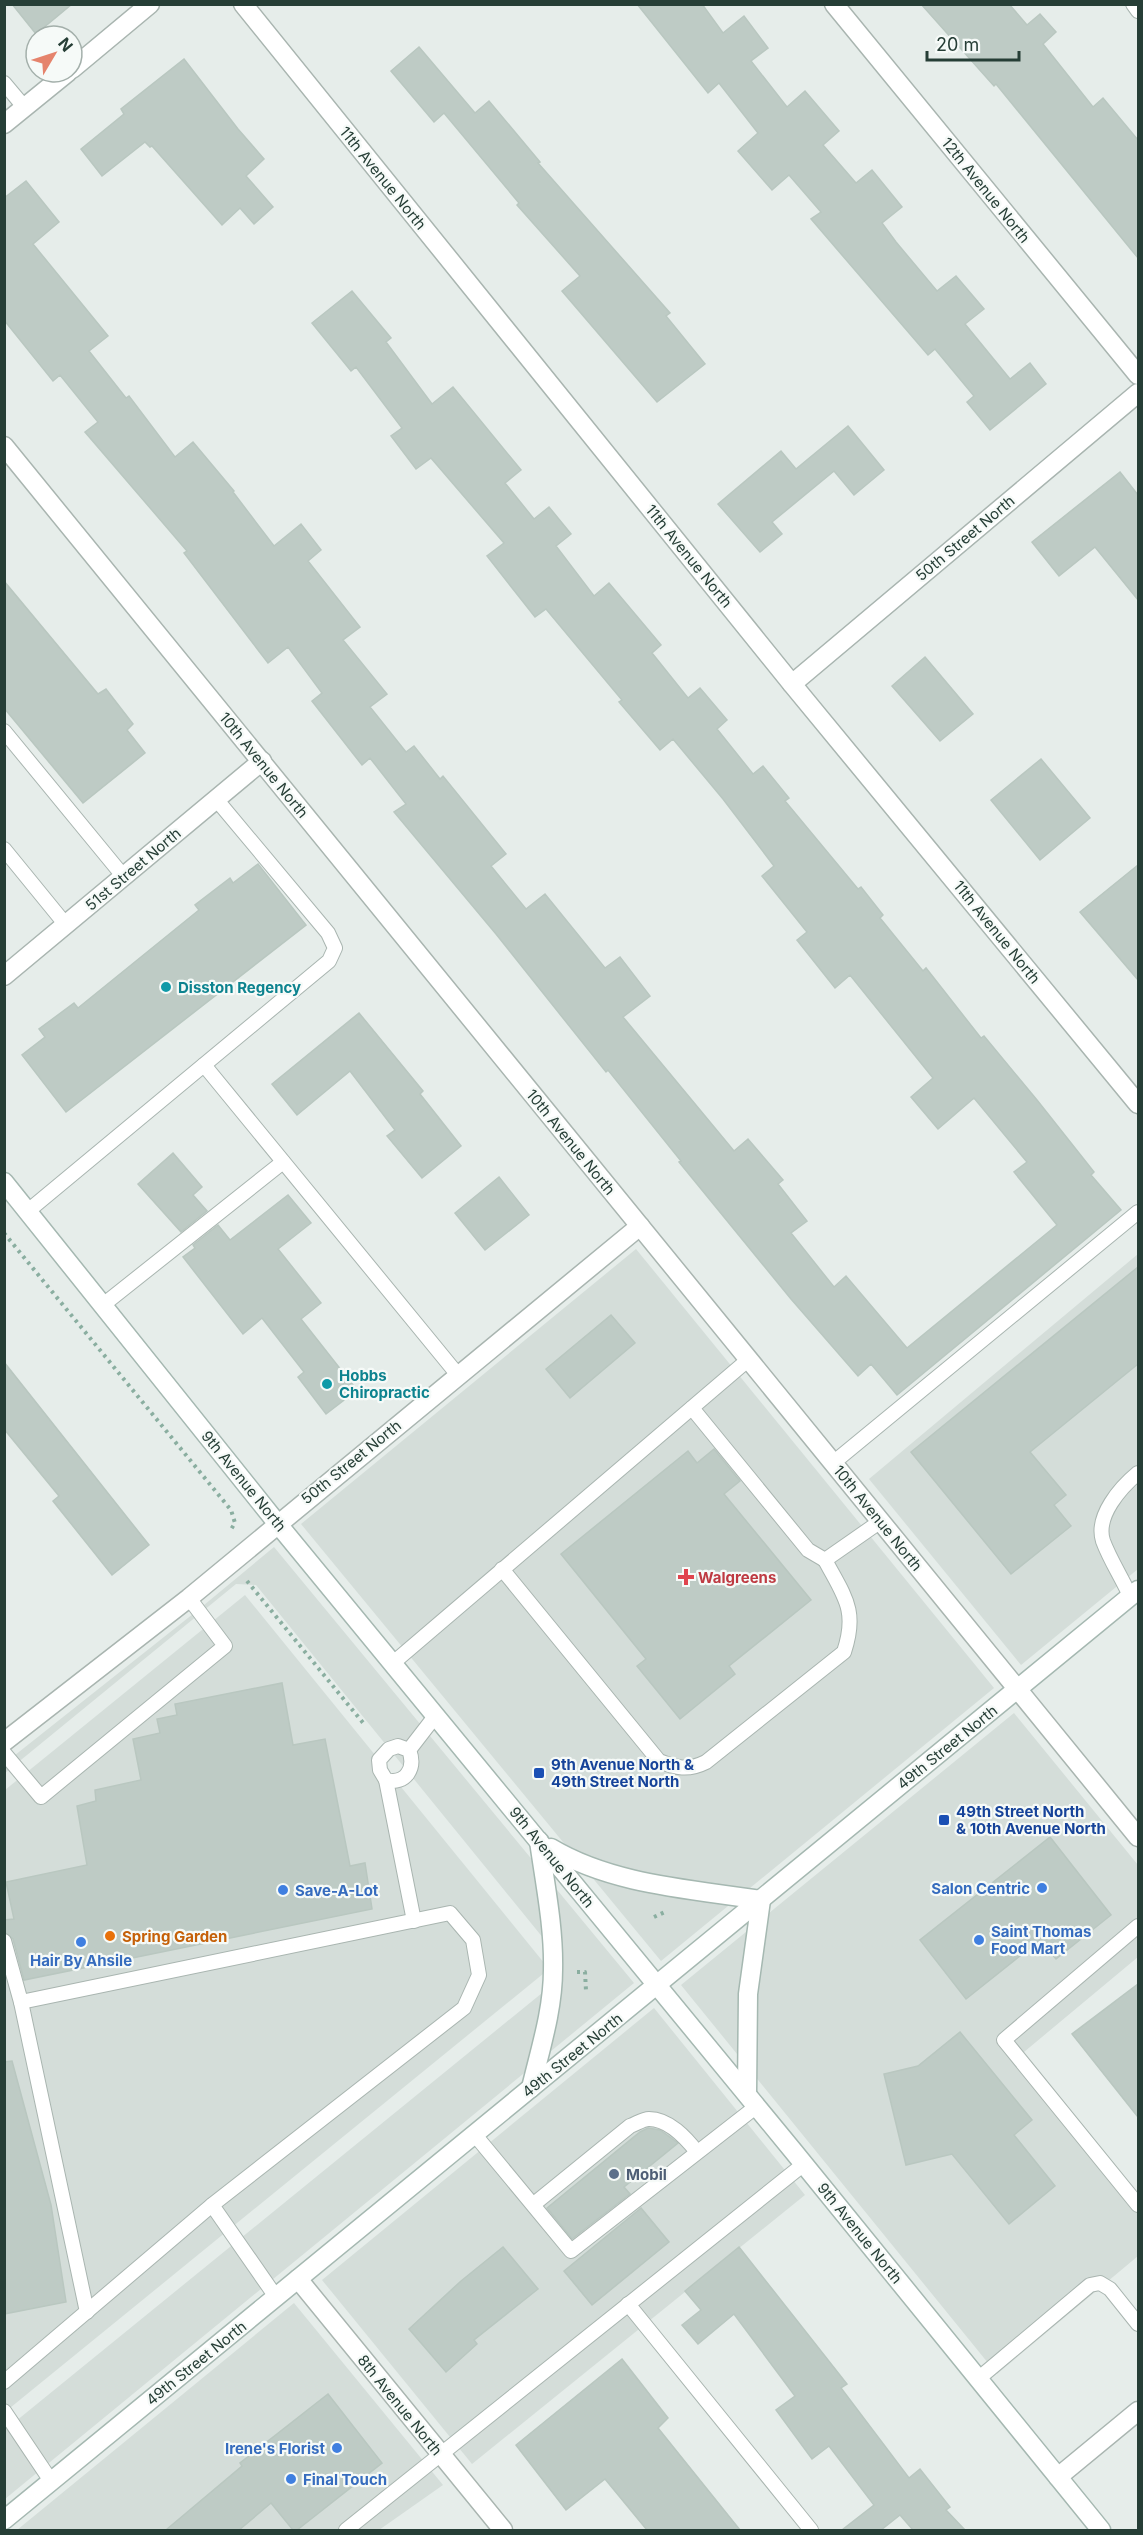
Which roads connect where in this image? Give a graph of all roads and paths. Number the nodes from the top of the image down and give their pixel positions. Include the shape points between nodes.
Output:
1 (150, 4) edge
2 (243, 4) edge
3 (834, 4) edge
4 (1133, 4) edge
5 (1138, 11) edge
6 (84, 59) edge
7 (4, 83) edge
8 (54, 84) edge
9 (25, 108) junction
10 (4, 124) edge
11 (1138, 375) edge
12 (1138, 393) edge
13 (4, 446) edge
14 (792, 684) junction
15 (4, 731) edge
16 (262, 761) junction
17 (216, 800) junction
18 (4, 849) edge
19 (124, 877) junction
20 (66, 925) junction
21 (4, 976) edge
22 (204, 1065) junction
23 (1138, 1104) edge
24 (283, 1162) junction
25 (4, 1182) edge
26 (28, 1211) junction
27 (1138, 1212) edge
28 (640, 1226) junction
29 (4, 1233) edge
30 (103, 1305) junction
31 (749, 1359) junction
32 (458, 1375) junction
33 (692, 1408) junction
34 (833, 1463) junction
35 (1138, 1473) edge
36 (881, 1521) junction
37 (278, 1523) junction
38 (228, 1533) dead end
39 (825, 1560) junction
40 (502, 1569) junction
41 (244, 1578) dead end
42 (1134, 1593) edge
43 (189, 1598) junction
44 (393, 1663) junction
45 (1018, 1689) junction
46 (436, 1715) junction
47 (364, 1724) dead end
48 (4, 1742) edge
49 (409, 1750) junction
50 (4, 1753) edge
51 (386, 1780) junction
52 (1138, 1837) edge
53 (539, 1841) junction
54 (761, 1899) junction
55 (670, 1910) dead end
56 (654, 1917) dead end
57 (414, 1921) junction
58 (1138, 1926) edge
59 (4, 1941) edge
60 (585, 1972) dead end
61 (657, 1985) junction
62 (586, 1991) dead end
63 (21, 2002) junction
64 (531, 2088) junction
65 (752, 2100) junction
66 (475, 2135) junction
67 (698, 2152) junction
68 (804, 2164) junction
69 (534, 2204) junction
70 (212, 2205) junction
71 (1138, 2205) edge
72 (298, 2279) junction
73 (276, 2297) junction
74 (628, 2304) junction
75 (87, 2312) junction
76 (1138, 2324) edge
77 (978, 2379) junction
78 (4, 2382) edge
79 (4, 2411) edge
80 (1138, 2411) edge
81 (440, 2454) junction
82 (1058, 2477) junction
83 (51, 2481) junction
84 (4, 2520) edge
85 (346, 2530) edge
86 (503, 2530) edge
87 (811, 2530) edge
88 (1101, 2530) edge

1 - 6 street
2 - 14 street, 11th Avenue North
3 - 11 street, 12th Avenue North
4 - 5 lane
7 - 9 lane
8 - 9 street
9 - 10 street
12 - 14 street, 50th Street North
13 - 16 street, 10th Avenue North
14 - 23 street, 11th Avenue North
15 - 19 lane
16 - 17 street, 51st Street North
16 - 28 street, 10th Avenue North
17 - 19 street, 51st Street North
17 - 22 lane via 328,933 335,948 323,967
18 - 20 lane
19 - 20 street, 51st Street North
20 - 21 street, 51st Street North
22 - 24 lane
22 - 26 lane
24 - 30 lane
24 - 32 lane
25 - 26 street, 9th Avenue North
26 - 30 street, 9th Avenue North
27 - 34 lane
28 - 31 street, 10th Avenue North
28 - 32 street, 50th Street North
29 - 38 path via 231,1510 235,1523
30 - 37 street, 9th Avenue North
31 - 33 lane
31 - 34 street, 10th Avenue North
32 - 37 street, 50th Street North
33 - 39 lane via 808,1550
33 - 40 lane
34 - 36 street, 10th Avenue North
35 - 42 lane via 1119,1491 1104,1516 1102,1539
36 - 39 lane
36 - 45 street, 10th Avenue North
37 - 43 street, 50th Street North
37 - 44 street, 9th Avenue North
39 - 40 lane via 846,1598 851,1618 844,1652 694,1768 678,1768 658,1761
40 - 44 lane
41 - 47 path
42 - 45 street, 49th Street North
43 - 48 street, 50th Street North
43 - 50 lane via 225,1646 41,1797
44 - 46 street, 9th Avenue North
45 - 52 street, 10th Avenue North
45 - 54 street, 49th Street North
46 - 49 lane
46 - 53 street, 9th Avenue North
49 - 51 lane via 411,1771 395,1782
49 - 51 lane via 398,1746 379,1760
51 - 57 lane
53 - 54 street via 573,1862 652,1884
53 - 61 street, 9th Avenue North
53 - 64 street via 554,1971 549,2012
54 - 61 street, 49th Street North
54 - 65 street via 748,1994
55 - 56 path
57 - 63 lane
57 - 70 lane via 450,1913 473,1940 479,1975 464,2008
58 - 71 lane via 1004,2040
59 - 63 lane
60 - 62 path
61 - 64 street, 49th Street North
61 - 65 street, 9th Avenue North
63 - 75 lane
64 - 66 street, 49th Street North
65 - 67 lane
65 - 68 street, 9th Avenue North
66 - 69 lane
66 - 72 street, 49th Street North
67 - 69 lane via 666,2123 648,2119 630,2126
67 - 69 lane via 571,2251
68 - 74 lane
68 - 77 street, 9th Avenue North
70 - 73 lane
70 - 75 lane
72 - 73 street, 49th Street North
72 - 81 street, 8th Avenue North
73 - 83 street, 49th Street North
74 - 81 lane
74 - 87 lane
75 - 78 lane
76 - 77 lane via 1110,2289 1100,2283 1090,2285
77 - 82 street, 9th Avenue North
79 - 83 lane
80 - 82 street
81 - 85 lane
81 - 86 street, 8th Avenue North
82 - 88 street, 9th Avenue North
83 - 84 street, 49th Street North

